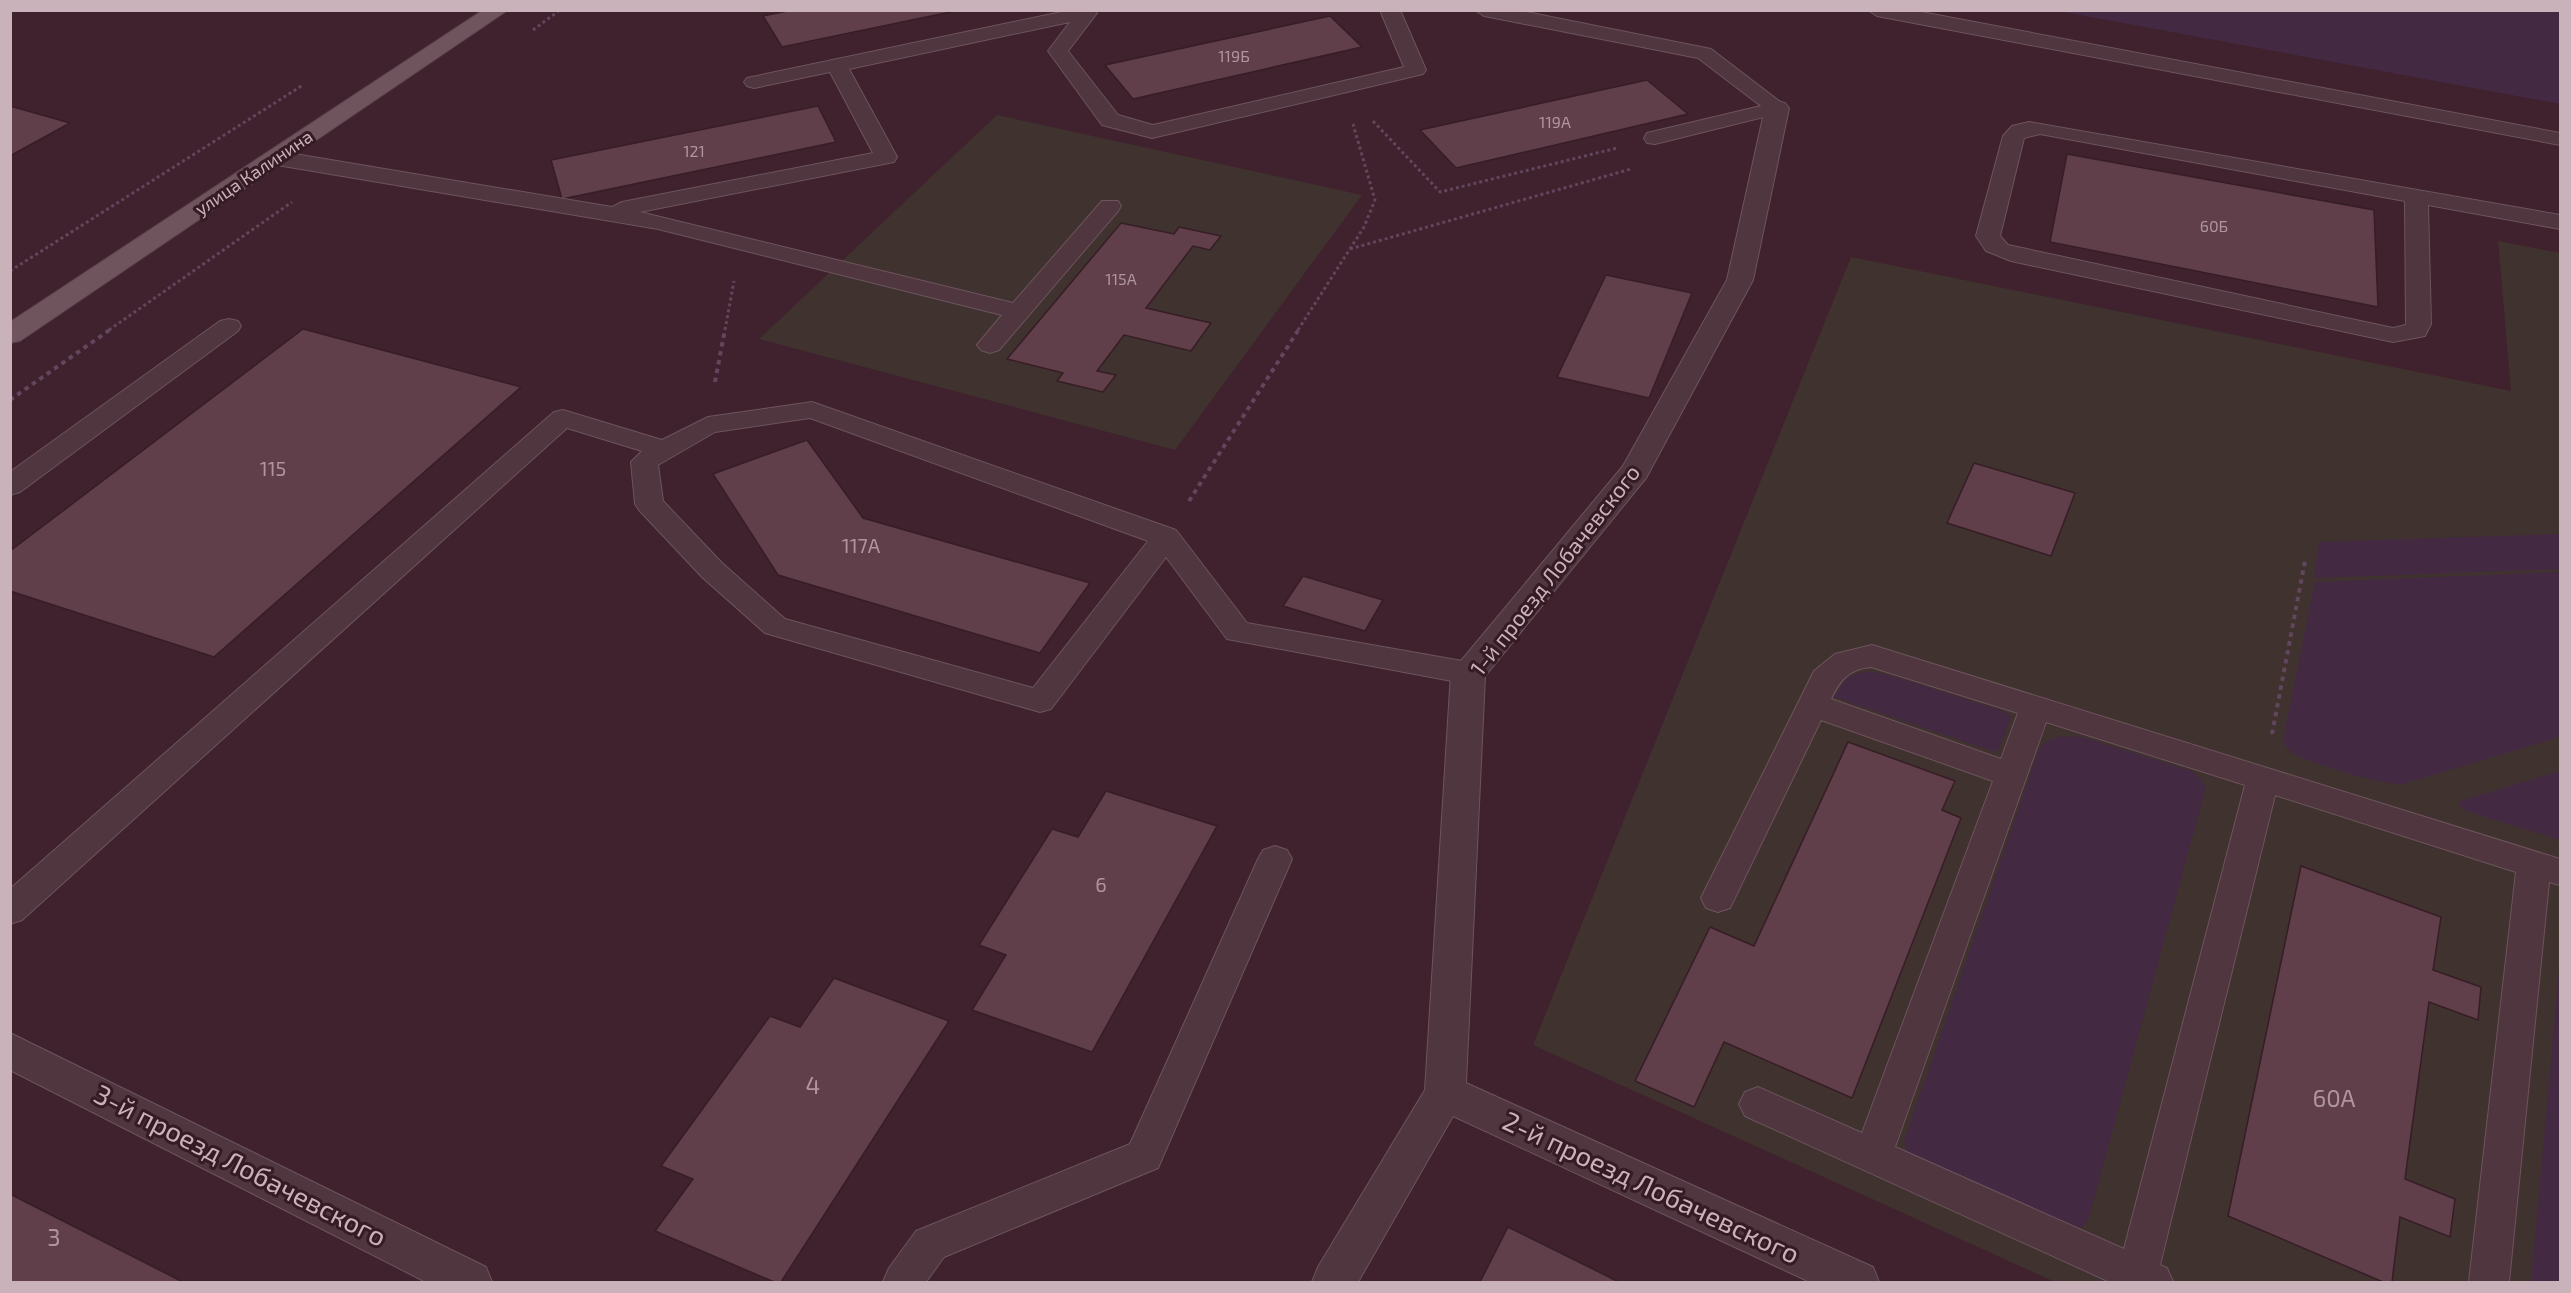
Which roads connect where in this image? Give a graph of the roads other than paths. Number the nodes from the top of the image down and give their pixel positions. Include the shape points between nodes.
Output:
1 (498, 10) edge
2 (1390, 10) edge
3 (1484, 10) edge
4 (1876, 10) edge
5 (1087, 12) edge
6 (837, 66) junction
7 (754, 82) dead end
8 (1777, 108) junction
9 (1655, 138) road end
10 (2560, 139) edge
11 (277, 158) junction
12 (2415, 195) junction
13 (1110, 206) dead end
14 (602, 213) junction
15 (2560, 222) edge
16 (1018, 312) junction
17 (229, 326) dead end
18 (10, 335) edge
19 (990, 345) dead end
20 (663, 449) junction
21 (10, 486) edge
22 (1166, 537) junction
23 (1468, 673) junction
24 (1813, 705) junction
25 (2036, 707) junction
26 (2012, 774) junction
27 (2264, 779) junction
28 (1275, 859) dead end
29 (2547, 868) edge
30 (1718, 898) dead end
31 (10, 910) edge
32 (10, 1050) edge
33 (1445, 1093) junction
34 (1758, 1104) dead end
35 (1873, 1155) junction
36 (2145, 1279) edge
37 (470, 1282) edge
38 (903, 1282) edge
39 (1334, 1282) edge
40 (1857, 1282) edge
41 (2489, 1282) edge

1 - 11 main road, улица Калинина
2 - 5 lane via 1416,70 1152,132 1110,120 1058,51
3 - 8 lane via 1704,53
4 - 10 lane
5 - 6 lane
6 - 7 lane
6 - 14 lane via 886,157
8 - 9 lane
8 - 23 street, 1-й проезд Лобачевского via 1740,280 1635,471
11 - 14 lane
11 - 18 main road, улица Калинина
12 - 12 lane via 2419,324 2416,331 2404,334 2393,335 2011,254 1998,249 1988,236 2014,136 2027,128
12 - 15 lane
13 - 16 lane
14 - 16 lane via 658,222
16 - 19 lane
17 - 21 lane
20 - 22 lane via 708,424 812,410
20 - 22 lane via 644,462 649,504 712,570 775,626 1040,701
20 - 31 lane via 563,418
22 - 23 lane via 1238,632
23 - 33 street, 1-й проезд Лобачевского
24 - 25 lane via 1830,672 1848,660 1872,657
24 - 26 lane
24 - 30 lane
25 - 26 lane
25 - 27 lane
26 - 35 lane
27 - 29 lane
27 - 36 lane
28 - 38 lane via 1144,1156 930,1244
29 - 41 lane
32 - 37 street, 3-й проезд Лобачевского
33 - 39 street, 1-й проезд Лобачевского
33 - 40 street, 2-й проезд Лобачевского
34 - 35 lane
35 - 36 lane

